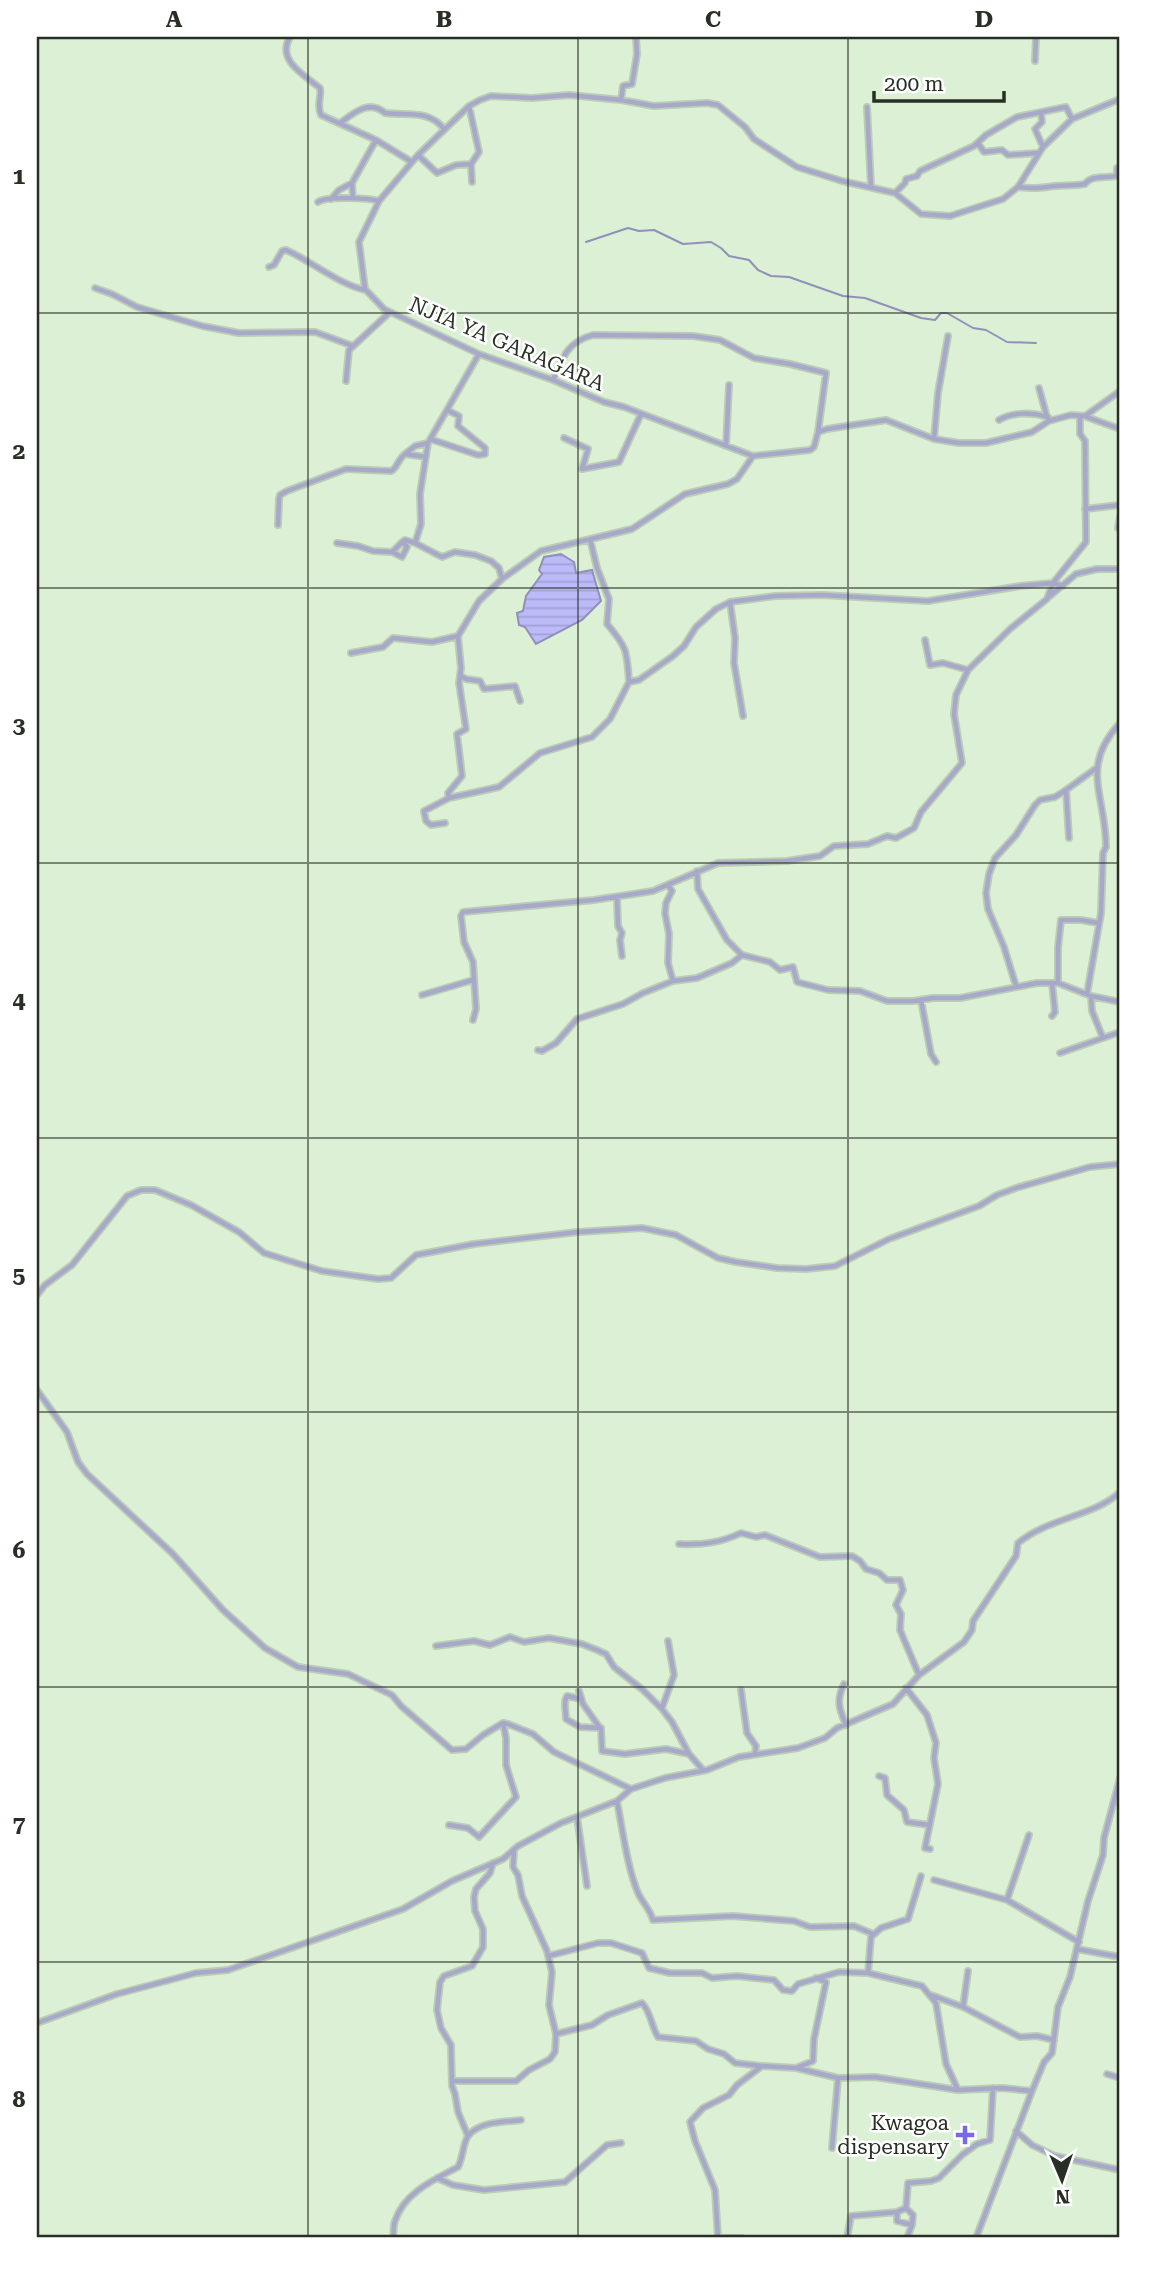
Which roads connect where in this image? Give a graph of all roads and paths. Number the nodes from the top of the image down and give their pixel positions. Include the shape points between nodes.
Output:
1 (290, 37) edge
2 (636, 37) edge
3 (1036, 37) edge
4 (1035, 61) dead end
5 (1120, 99) edge
6 (621, 100) junction
7 (469, 106) junction
8 (867, 107) dead end
9 (1041, 111) junction
10 (1072, 119) junction
11 (436, 120) junction
12 (452, 122) junction
13 (340, 123) junction
14 (444, 129) junction
15 (376, 140) junction
16 (978, 143) junction
17 (1043, 147) junction
18 (1039, 153) junction
19 (418, 155) junction
20 (412, 162) junction
21 (471, 164) junction
22 (1117, 168) dead end
23 (472, 182) dead end
24 (352, 183) junction
25 (871, 187) junction
26 (1018, 187) junction
27 (895, 193) junction
28 (353, 198) junction
29 (331, 199) junction
30 (379, 201) junction
31 (317, 202) dead end
32 (269, 267) dead end
33 (95, 288) dead end
34 (366, 290) junction
35 (390, 312) junction
36 (947, 336) dead end
37 (353, 346) junction
38 (479, 355) junction
39 (553, 380) junction
40 (346, 381) dead end
41 (729, 385) dead end
42 (1039, 388) dead end
43 (1120, 391) edge
44 (447, 410) junction
45 (641, 414) junction
46 (1082, 416) junction
47 (1048, 419) junction
48 (999, 420) dead end
49 (1120, 429) edge
50 (818, 432) junction
51 (564, 438) dead end
52 (934, 439) junction
53 (429, 441) junction
54 (726, 446) junction
55 (405, 454) junction
56 (753, 456) junction
57 (426, 457) junction
58 (1120, 505) edge
59 (1085, 509) junction
60 (1120, 517) edge
61 (278, 524) dead end
62 (1118, 528) dead end
63 (590, 539) junction
64 (403, 542) junction
65 (337, 543) dead end
66 (415, 543) junction
67 (392, 552) junction
68 (1120, 569) edge
69 (502, 579) junction
70 (1052, 586) junction
71 (1063, 586) junction
72 (1058, 590) junction
73 (1050, 596) junction
74 (730, 602) junction
75 (458, 636) junction
76 (925, 640) dead end
77 (351, 653) dead end
78 (968, 670) junction
79 (461, 676) junction
80 (629, 682) junction
81 (520, 701) dead end
82 (743, 716) dead end
83 (1120, 723) edge
84 (1095, 769) junction
85 (1066, 790) junction
86 (449, 797) junction
87 (445, 823) dead end
88 (1069, 838) dead end
89 (697, 871) junction
90 (668, 885) junction
91 (617, 897) junction
92 (1098, 923) junction
93 (742, 955) junction
94 (622, 956) dead end
95 (473, 980) junction
96 (673, 982) junction
97 (1055, 983) junction
98 (1016, 986) junction
99 (422, 995) dead end
100 (1089, 995) junction
101 (921, 1000) junction
102 (1120, 1004) edge
103 (1052, 1016) dead end
104 (473, 1020) dead end
105 (1120, 1032) edge
106 (1103, 1038) junction
107 (538, 1050) dead end
108 (1060, 1053) dead end
109 (936, 1062) dead end
110 (1120, 1164) edge
111 (37, 1295) edge
112 (37, 1390) edge
113 (1120, 1492) edge
114 (679, 1544) dead end
115 (668, 1642) dead end
116 (436, 1646) dead end
117 (919, 1675) junction
118 (844, 1684) dead end
119 (905, 1688) junction
120 (741, 1690) dead end
121 (579, 1691) dead end
122 (581, 1699) junction
123 (662, 1709) junction
124 (503, 1723) junction
125 (846, 1725) junction
126 (601, 1728) junction
127 (689, 1754) junction
128 (755, 1754) junction
129 (704, 1771) junction
130 (879, 1776) dead end
131 (1120, 1778) edge
132 (631, 1789) junction
133 (617, 1801) junction
134 (577, 1816) junction
135 (449, 1825) dead end
136 (929, 1825) junction
137 (1029, 1835) dead end
138 (514, 1849) junction
139 (930, 1849) dead end
140 (493, 1863) junction
141 (921, 1876) dead end
142 (934, 1880) dead end
143 (586, 1886) dead end
144 (1007, 1900) junction
145 (873, 1934) junction
146 (1079, 1942) junction
147 (1077, 1949) junction
148 (548, 1956) junction
149 (1120, 1957) edge
150 (968, 1971) dead end
151 (868, 1973) junction
152 (815, 1978) junction
153 (931, 1995) junction
154 (963, 2007) junction
155 (37, 2023) edge
156 (556, 2034) junction
157 (1054, 2040) junction
158 (762, 2066) junction
159 (796, 2068) junction
160 (1107, 2074) dead end
161 (838, 2078) junction
162 (1120, 2078) edge
163 (452, 2081) junction
164 (993, 2088) junction
165 (958, 2090) junction
166 (1032, 2091) junction
167 (521, 2120) dead end
168 (1016, 2131) junction
169 (468, 2136) junction
170 (621, 2143) dead end
171 (832, 2148) dead end
172 (1120, 2169) edge
173 (437, 2178) junction
174 (906, 2208) junction
175 (897, 2212) junction
176 (912, 2225) junction
177 (393, 2238) edge
178 (742, 2238) edge
179 (847, 2238) edge
180 (907, 2238) edge
181 (976, 2238) edge

1 - 13 street via 286,46 289,62 320,88 317,102 321,115
2 - 6 street via 632,84 624,85
3 - 4 street
5 - 10 street
6 - 7 street via 491,96
6 - 25 street via 654,106 718,105 754,139 797,167
7 - 12 street
7 - 21 street via 480,152
8 - 25 street
9 - 10 street via 1066,107
9 - 16 street via 1007,122
9 - 17 street via 1042,122 1035,130
10 - 17 street
11 - 12 street
11 - 13 street via 411,113 385,113 370,106
11 - 14 street
12 - 14 street
13 - 15 street
14 - 19 street
15 - 20 street
15 - 24 street
16 - 18 street via 984,152
16 - 27 street via 907,178
17 - 18 street
18 - 26 street
19 - 20 street
19 - 21 street via 437,173
20 - 30 street
21 - 23 street
22 - 26 street via 1117,176 1095,177 1085,184 1041,190
24 - 28 street
24 - 29 street
25 - 27 street
26 - 27 street via 1003,199 950,216 921,214
28 - 29 street
28 - 30 street
29 - 31 street
30 - 34 street via 359,242
32 - 34 street, NJIA YA GARAGARA via 286,250 349,286
33 - 37 street via 137,307 202,326 239,332 315,332
34 - 35 street, NJIA YA GARAGARA
35 - 37 street
35 - 38 street, NJIA YA GARAGARA
36 - 52 street
37 - 40 street
38 - 39 street, NJIA YA GARAGARA
38 - 44 street
39 - 45 street, NJIA YA GARAGARA
39 - 50 street via 567,349 593,335 720,340 754,358 826,373
41 - 54 street
42 - 47 street
43 - 46 street
44 - 53 street
44 - 53 street via 459,416 458,426 485,448 485,454
45 - 51 street via 619,462 582,470 588,449
45 - 54 street, NJIA YA GARAGARA
46 - 47 street
46 - 49 street
46 - 59 street
47 - 48 street via 1020,414
47 - 52 street via 1032,432 986,443
50 - 52 street via 886,419
50 - 56 street via 810,450
53 - 55 street
53 - 57 street
54 - 56 street, NJIA YA GARAGARA
55 - 57 street
55 - 61 street via 391,471 346,469 283,493
56 - 63 street via 728,484 685,494 632,529
57 - 66 street via 421,524
58 - 59 street
59 - 70 street via 1086,542
60 - 62 street
63 - 69 street via 541,551
63 - 80 street via 609,600 607,624 626,650
64 - 66 street
64 - 67 street
64 - 67 street via 407,547 402,557
65 - 67 street
66 - 69 street via 442,557 455,552 491,561
68 - 71 street via 1076,574
69 - 75 street via 479,601
70 - 71 street
70 - 72 street
70 - 73 street
70 - 74 street via 1020,586 928,601 775,596
71 - 72 street
72 - 73 street
73 - 78 street
74 - 80 street via 696,627 673,656
74 - 82 street
75 - 77 street via 432,642 393,638 378,648
75 - 79 street
76 - 78 street via 930,665 943,663
78 - 89 street via 956,695 954,714 962,763 910,831 868,844 834,846 820,856 718,863
79 - 81 street via 480,681 484,689 515,686
79 - 86 street via 466,729 457,734 462,776
80 - 86 street via 610,719 592,737 540,753 499,787
83 - 84 street via 1106,740
84 - 85 street
84 - 92 street via 1106,839
85 - 88 street
85 - 98 street via 1035,805 995,858 988,879 988,909
86 - 87 street via 424,815 431,825
89 - 90 street
89 - 93 street via 698,889 711,915
90 - 91 street
90 - 96 street via 672,891 665,913
91 - 94 street
91 - 95 street via 463,912
92 - 97 street via 1061,920
92 - 100 street
93 - 96 street via 697,978
93 - 101 street via 770,962 780,970 793,967 797,982 807,986 860,991 887,1001
95 - 99 street
95 - 104 street
96 - 107 street via 577,1019 556,1044
97 - 98 street
97 - 100 street
97 - 103 street
98 - 101 street via 960,998
100 - 102 street
100 - 106 street
101 - 109 street
105 - 106 street
106 - 108 street
110 - 111 street via 1090,1167 1016,1188 835,1266 806,1269 718,1258 676,1236 642,1228 428,1252 416,1255 391,1278 378,1279 322,1271 264,1253 239,1232 191,1205 155,1190 141,1190 127,1196 72,1265
112 - 124 street via 67,1432 87,1474 265,1647 298,1667 348,1674 392,1695 452,1750 466,1749
113 - 117 street via 1111,1501 1040,1528 1018,1543 1016,1556 964,1642
114 - 117 street via 710,1544 741,1533 765,1535 820,1557 852,1556 887,1580 900,1580 902,1590 896,1605 901,1614 900,1630
115 - 123 street via 674,1675
116 - 123 street via 490,1645 510,1637 524,1642 549,1637 582,1644 606,1654 614,1667
117 - 119 street
118 - 125 street via 838,1696
119 - 125 street via 893,1704
119 - 136 street via 927,1715 936,1743 938,1784
120 - 128 street
121 - 122 street
122 - 126 street
122 - 126 street via 566,1697 566,1719 580,1727
123 - 127 street
124 - 132 street via 533,1734 554,1752
124 - 135 street via 506,1765 516,1797 479,1837 468,1828
125 - 128 street via 797,1748
126 - 127 street via 602,1751 625,1754 666,1749
127 - 129 street
128 - 129 street
129 - 132 street
130 - 136 street via 885,1778 887,1795 904,1810 907,1822
131 - 146 street
132 - 133 street
133 - 134 street
133 - 145 street via 640,1896 653,1920 733,1916 794,1921 810,1927 854,1926
134 - 138 street
134 - 143 street
136 - 139 street via 925,1848
137 - 144 street
138 - 140 street
138 - 148 street via 513,1867 522,1896
140 - 155 street via 404,1909 228,1970 196,1973 117,1994
140 - 163 street via 474,1897 484,1947 472,1966 444,1976 440,1982 437,2017 451,2045
141 - 145 street via 908,1919
142 - 144 street
144 - 146 street
145 - 151 street
146 - 147 street
147 - 149 street
147 - 157 street via 1058,2007
148 - 152 street via 611,1943 642,1953 649,1968 670,1973 774,1980 783,1990 792,1991
148 - 156 street via 552,1972 549,2005
150 - 154 street
151 - 152 street via 839,1972
151 - 153 street via 922,1986
152 - 159 street via 826,1982 813,2061
153 - 154 street
153 - 165 street via 946,2064
154 - 157 street via 1020,2037
156 - 158 street via 592,2025 642,2003 658,2037 696,2041 735,2063
156 - 163 street via 552,2056 516,2081
157 - 166 street
158 - 159 street
158 - 178 street via 729,2095 702,2108 690,2122 715,2190 718,2238
159 - 161 street
160 - 162 street
161 - 165 street via 875,2077
161 - 171 street
163 - 169 street
164 - 165 street
164 - 166 street
164 - 174 street via 990,2140 962,2155 939,2178 908,2183
166 - 168 street
167 - 169 street via 493,2123
168 - 172 street via 1032,2146 1055,2156
168 - 181 street
169 - 173 street via 458,2167
170 - 173 street via 607,2145 565,2182 484,2190
173 - 177 street via 404,2204 394,2223
174 - 175 street
174 - 176 street via 913,2215
175 - 176 street via 897,2221
175 - 179 street via 851,2216
176 - 180 street

